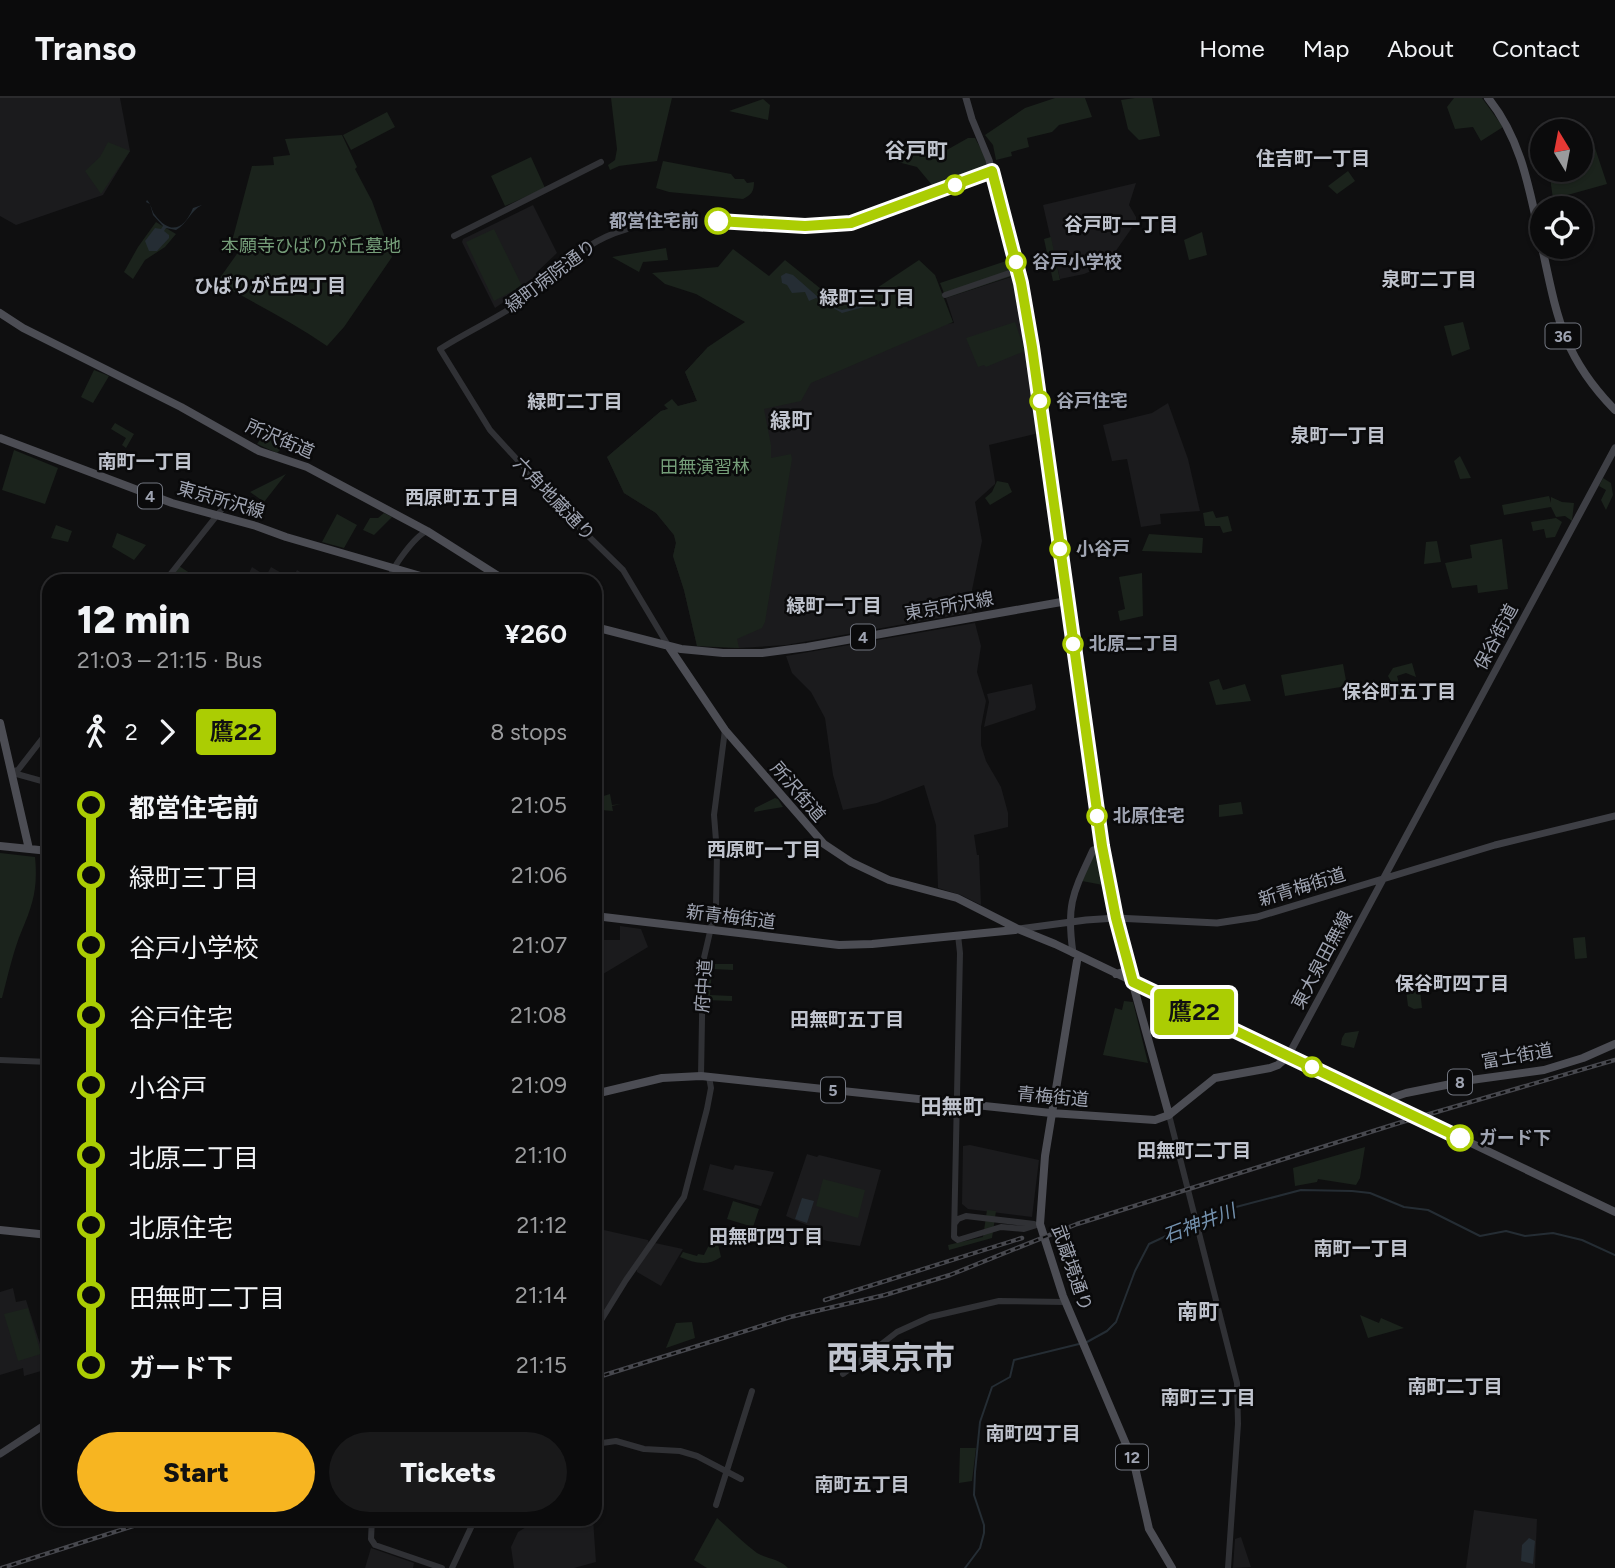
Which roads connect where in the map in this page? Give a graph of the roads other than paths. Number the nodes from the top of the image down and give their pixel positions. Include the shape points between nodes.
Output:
1 (966, 98) edge
2 (1488, 98) edge
3 (601, 162) dead end
4 (1530, 196) edge
5 (627, 229) dead end
6 (454, 236) dead end
7 (1545, 259) edge
8 (1018, 270) junction
9 (945, 295) dead end
10 (0, 313) edge
11 (440, 349) joint
12 (1615, 410) edge
13 (0, 438) edge
14 (1615, 448) edge
15 (219, 513) junction
16 (427, 531) junction
17 (392, 568) junction
18 (171, 574) edge
19 (391, 574) edge
20 (413, 574) edge
21 (495, 574) edge
22 (1067, 601) junction
23 (602, 629) edge
24 (669, 647) junction
25 (0, 723) edge
26 (725, 730) junction
27 (42, 739) edge
28 (11, 772) junction
29 (42, 781) edge
30 (1615, 816) edge
31 (0, 846) edge
32 (1102, 846) junction
33 (29, 849) junction
34 (42, 851) edge
35 (1384, 879) junction
36 (602, 917) edge
37 (1116, 918) junction
38 (1001, 920) junction
39 (1069, 922) junction
40 (1018, 929) junction
41 (712, 931) junction
42 (994, 931) junction
43 (958, 935) junction
44 (1027, 936) junction
45 (1075, 957) junction
46 (1129, 967) junction
47 (1116, 974) junction
48 (1134, 985) junction
49 (1150, 996) junction
50 (1139, 1005) junction
51 (1615, 1044) edge
52 (1286, 1058) junction
53 (0, 1059) edge
54 (42, 1062) edge
55 (705, 1076) junction
56 (602, 1092) edge
57 (958, 1103) junction
58 (1386, 1105) junction
59 (1051, 1113) junction
60 (1169, 1115) junction
61 (956, 1205) junction
62 (1615, 1214) edge
63 (965, 1216) junction
64 (987, 1219) junction
65 (955, 1223) junction
66 (1040, 1224) junction
67 (0, 1230) edge
68 (990, 1230) junction
69 (42, 1233) edge
70 (1065, 1302) junction
71 (602, 1319) edge
72 (843, 1374) dead end
73 (752, 1391) dead end
74 (42, 1427) edge
75 (602, 1443) edge
76 (0, 1454) edge
77 (725, 1471) junction
78 (741, 1479) dead end
79 (716, 1505) dead end
80 (372, 1526) edge
81 (472, 1526) edge
82 (442, 1568) edge
83 (452, 1568) edge
84 (1172, 1568) edge
85 (1228, 1568) edge

1 - 8 main road via 989,160
2 - 4 main road, 36 via 1519,150
3 - 6 street
5 - 11 street, 緑町病院通り via 583,249 523,300
7 - 12 main road, 36 via 1568,347 1590,383
8 - 9 street
8 - 22 main road via 1037,372
10 - 16 main road, 所沢街道 via 259,451 307,467
11 - 24 street, 六角地蔵通り via 490,429 623,570
13 - 15 main road, 東京所沢線 / 4 via 142,494
14 - 35 main road, 保谷街道
15 - 17 main road, 東京所沢線 / 4
15 - 18 street
16 - 17 street
16 - 21 main road, 所沢街道
17 - 19 street
17 - 20 main road, 東京所沢線 / 4
22 - 24 main road, 東京所沢線 / 4 via 791,650 723,653
22 - 32 main road
23 - 24 main road, 4
24 - 26 main road, 所沢街道
25 - 28 main road
26 - 38 main road, 所沢街道 via 832,850 889,880 957,898
26 - 41 street, 府中道 via 714,816 717,879
27 - 28 street via 18,770
28 - 29 street
28 - 33 main road
30 - 35 main road, 新青梅街道 via 1495,845
31 - 33 main road
32 - 37 main road
32 - 39 main road via 1093,850 1074,889
33 - 34 main road
35 - 37 main road, 新青梅街道 via 1233,922
35 - 52 main road, 東大泉田無線
36 - 41 main road, 新青梅街道
37 - 39 main road, 新青梅街道
37 - 46 main road
38 - 40 main road, 所沢街道
38 - 42 main road
39 - 40 main road, 新青梅街道
39 - 45 main road
40 - 42 main road, 新青梅街道
40 - 44 main road, 所沢街道
40 - 45 main road, 所沢街道
41 - 43 main road, 新青梅街道 via 839,945
41 - 55 street, 府中道 via 704,962
42 - 43 main road, 新青梅街道
42 - 44 main road, 新青梅街道
43 - 57 street
44 - 45 main road, 所沢街道
45 - 47 main road, 所沢街道
45 - 48 main road, 所沢街道
45 - 59 main road, 武蔵境通り / 12
46 - 47 main road
46 - 48 main road
47 - 48 main road, 所沢街道
48 - 49 main road, 所沢街道
48 - 50 main road
48 - 52 main road, 所沢街道
49 - 50 main road
49 - 52 main road, 所沢街道
50 - 60 main road
51 - 58 main road, 富士街道 / 8 via 1535,1071 1406,1093
52 - 58 main road
52 - 60 main road via 1270,1068 1215,1078
53 - 54 street
55 - 56 main road, 青梅街道 / 5 via 652,1080
55 - 57 main road, 青梅街道 / 5
55 - 71 street, 府中道 via 711,1088 684,1197
57 - 59 main road, 青梅街道 / 5
57 - 61 street
58 - 62 main road
59 - 60 main road, 青梅街道 / 5 via 1155,1120
59 - 66 main road, 武蔵境通り / 12
60 - 85 street via 1238,1395
61 - 63 street
61 - 65 street
63 - 64 street
63 - 65 street
64 - 66 street
64 - 68 street
65 - 68 street via 958,1240
66 - 68 street via 1024,1230
66 - 70 main road, 武蔵境通り / 12
67 - 69 main road
70 - 72 street via 999,1301 930,1317 897,1332
70 - 84 main road, 武蔵境通り / 12 via 1134,1463 1149,1529
73 - 77 street
74 - 76 main road
75 - 77 street via 680,1451
77 - 78 street
77 - 79 street
80 - 82 street via 375,1545
81 - 83 street

